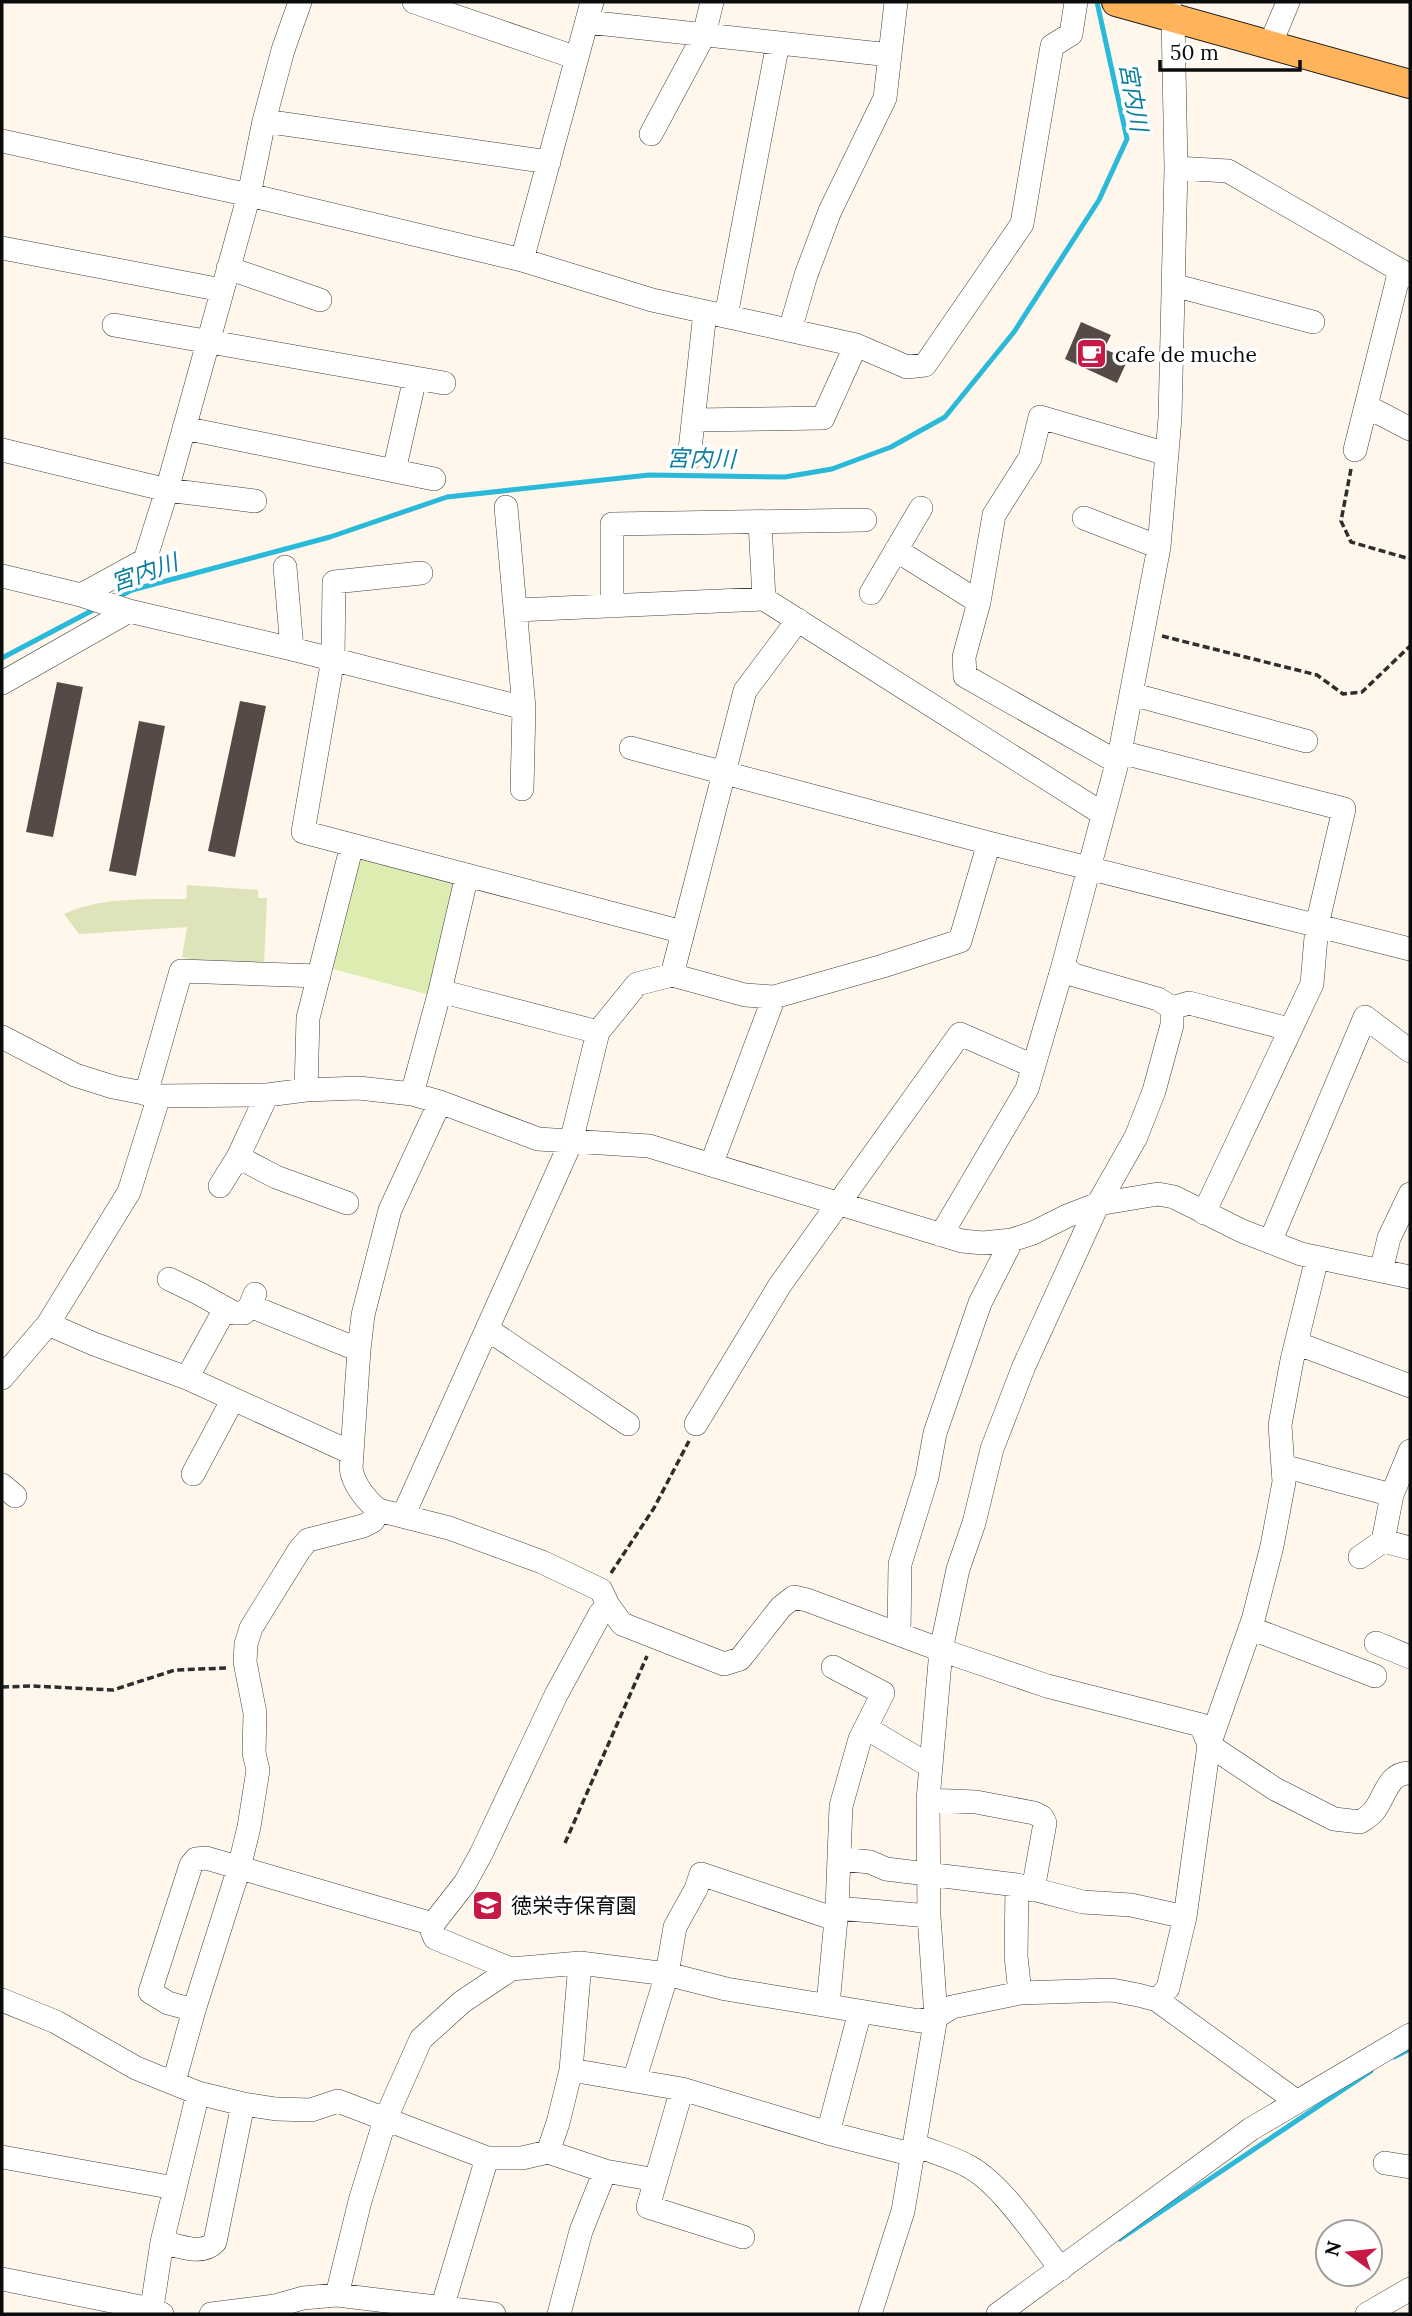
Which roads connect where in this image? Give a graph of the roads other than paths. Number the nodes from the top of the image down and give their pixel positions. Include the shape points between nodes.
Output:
1 (300, 2) edge
2 (414, 2) edge
3 (712, 2) edge
4 (896, 2) edge
5 (1076, 2) edge
6 (1116, 2) edge
7 (1288, 2) edge
8 (1171, 10) edge
9 (589, 12) edge
10 (704, 35) junction
11 (778, 43) junction
12 (1270, 45) junction
13 (890, 55) junction
14 (577, 58) junction
15 (1410, 84) edge
16 (264, 121) junction
17 (651, 134) dead end
18 (2, 141) edge
19 (548, 162) junction
20 (1175, 168) junction
21 (249, 195) junction
22 (2, 248) edge
23 (522, 260) junction
24 (1405, 273) edge
25 (225, 279) junction
26 (1173, 285) junction
27 (320, 300) dead end
28 (715, 314) junction
29 (1313, 322) dead end
30 (114, 325) dead end
31 (790, 330) junction
32 (208, 341) junction
33 (856, 345) junction
34 (415, 378) junction
35 (444, 383) dead end
36 (1366, 406) junction
37 (693, 420) junction
38 (184, 428) junction
39 (1410, 429) edge
40 (2, 450) edge
41 (1355, 450) road end
42 (1167, 454) junction
43 (689, 459) dead end
44 (394, 471) junction
45 (434, 479) dead end
46 (167, 490) junction
47 (255, 501) dead end
48 (506, 508) dead end
49 (921, 508) dead end
50 (1084, 518) dead end
51 (865, 520) dead end
52 (761, 522) junction
53 (1159, 547) junction
54 (896, 550) junction
55 (285, 567) dead end
56 (423, 572) dead end
57 (2, 576) edge
58 (871, 593) dead end
59 (81, 595) junction
60 (764, 599) junction
61 (979, 602) junction
62 (612, 606) junction
63 (517, 610) junction
64 (129, 611) junction
65 (798, 620) junction
66 (292, 649) junction
67 (333, 659) junction
68 (2, 683) edge
69 (1131, 694) junction
70 (524, 708) junction
71 (1306, 741) dead end
72 (631, 748) dead end
73 (1118, 757) junction
74 (724, 772) junction
75 (523, 789) dead end
76 (1103, 814) junction
77 (989, 843) junction
78 (352, 845) junction
79 (1089, 867) junction
80 (467, 875) junction
81 (1317, 925) junction
82 (683, 932) junction
83 (1410, 949) edge
84 (1063, 966) junction
85 (673, 975) junction
86 (319, 976) junction
87 (440, 991) junction
88 (774, 997) junction
89 (1172, 1008) junction
90 (1289, 1029) junction
91 (598, 1032) junction
92 (2, 1037) edge
93 (1410, 1051) edge
94 (1034, 1066) junction
95 (306, 1090) junction
96 (412, 1094) junction
97 (153, 1095) junction
98 (267, 1095) junction
99 (440, 1102) junction
100 (571, 1142) junction
101 (238, 1157) junction
102 (711, 1165) junction
103 (220, 1186) dead end
104 (1410, 1194) edge
105 (347, 1203) dead end
106 (840, 1204) junction
107 (1098, 1204) junction
108 (1204, 1213) junction
109 (942, 1235) junction
110 (1012, 1240) junction
111 (1270, 1242) junction
112 (1317, 1258) junction
113 (1381, 1272) junction
114 (1410, 1277) edge
115 (169, 1279) dead end
116 (225, 1309) junction
117 (48, 1324) junction
118 (487, 1329) junction
119 (1296, 1343) junction
120 (359, 1350) junction
121 (2, 1378) edge
122 (187, 1378) junction
123 (1410, 1386) edge
124 (233, 1399) junction
125 (628, 1424) dead end
126 (696, 1424) road end
127 (1410, 1451) edge
128 (352, 1453) junction
129 (1283, 1466) junction
130 (193, 1474) dead end
131 (1392, 1495) junction
132 (378, 1510) junction
133 (403, 1516) junction
134 (1383, 1541) junction
135 (1410, 1548) edge
136 (1360, 1557) dead end
137 (604, 1597) junction
138 (1250, 1628) junction
139 (899, 1633) junction
140 (1376, 1643) dead end
141 (941, 1650) junction
142 (1410, 1657) edge
143 (833, 1667) dead end
144 (1375, 1676) dead end
145 (866, 1728) junction
146 (1209, 1745) junction
147 (930, 1766) junction
148 (1410, 1773) edge
149 (928, 1800) junction
150 (840, 1859) junction
151 (239, 1868) junction
152 (928, 1874) junction
153 (1025, 1888) junction
154 (836, 1914) junction
155 (929, 1916) junction
156 (1185, 1917) junction
157 (433, 1924) junction
158 (580, 1963) junction
159 (511, 1969) junction
160 (667, 1974) junction
161 (1020, 1993) junction
162 (2, 2000) edge
163 (1157, 2000) junction
164 (828, 2005) junction
165 (194, 2010) junction
166 (936, 2017) junction
167 (857, 2023) dead end
168 (1410, 2035) edge
169 (571, 2070) junction
170 (634, 2081) junction
171 (174, 2082) junction
172 (682, 2089) junction
173 (198, 2093) junction
174 (1296, 2102) junction
175 (243, 2104) junction
176 (385, 2120) junction
177 (828, 2133) junction
178 (915, 2150) junction
179 (548, 2152) junction
180 (2, 2157) edge
181 (487, 2158) junction
182 (1385, 2163) dead end
183 (1410, 2167) edge
184 (605, 2171) junction
185 (656, 2180) junction
186 (175, 2188) junction
187 (743, 2236) dead end
188 (162, 2242) junction
189 (1061, 2269) junction
190 (2, 2279) edge
191 (1410, 2289) edge
192 (337, 2295) junction
193 (442, 2308) junction
194 (237, 2312) edge
195 (155, 2313) edge
196 (211, 2314) edge
197 (494, 2314) edge
198 (559, 2314) edge
199 (870, 2314) edge
200 (998, 2314) edge
201 (1367, 2314) edge

1 - 16 street
2 - 14 street
3 - 10 street
4 - 13 street
5 - 33 street via 1071,34 1052,46 1022,224 925,365 907,367
6 - 8 main road
7 - 12 street
8 - 12 main road
8 - 20 street
9 - 10 street
9 - 14 street
10 - 11 street
10 - 17 street
11 - 13 street
11 - 28 street
12 - 15 main road
13 - 31 street via 885,98 830,211
14 - 19 street
16 - 19 street
16 - 21 street
18 - 21 street
19 - 23 street
20 - 24 street via 1228,171
20 - 26 street
21 - 23 street
21 - 25 street
22 - 25 street
23 - 28 street
24 - 36 street
25 - 27 street
25 - 32 street
26 - 29 street
26 - 42 street
28 - 31 street
28 - 37 street
30 - 32 street
31 - 33 street
32 - 34 street
32 - 38 street
33 - 37 street via 822,418
34 - 35 street
34 - 44 street
36 - 39 street
36 - 41 street
37 - 43 street
38 - 44 street
38 - 46 street
40 - 46 street
42 - 53 street
42 - 61 street via 1040,417 1030,458 994,515
44 - 45 street
46 - 47 street
46 - 59 street via 145,560
48 - 63 street
49 - 54 street
50 - 53 street
51 - 52 street
52 - 60 street
52 - 62 street via 612,524
53 - 69 street
54 - 58 street
54 - 61 street
55 - 66 street
56 - 67 street via 334,582
57 - 59 street
59 - 64 street
60 - 62 street
60 - 65 street
61 - 73 street via 964,657 965,676
62 - 63 street
63 - 70 street
64 - 66 street
64 - 68 street
65 - 74 street via 745,691
65 - 76 street
66 - 67 street
67 - 70 street
67 - 78 street via 303,832
69 - 71 street
69 - 73 street
70 - 75 street
72 - 74 street
73 - 76 street
73 - 81 street via 1344,809
74 - 77 street
74 - 82 street
76 - 79 street
77 - 79 street
77 - 88 street via 960,941
78 - 80 street
78 - 86 street
79 - 81 street
79 - 84 street
80 - 82 street
80 - 87 street
81 - 83 street
81 - 90 street via 1312,984
82 - 85 street
84 - 89 street via 1074,975 1158,999
84 - 94 street
85 - 88 street via 745,995
85 - 91 street via 637,984
86 - 95 street via 308,1018
86 - 97 street via 181,971
87 - 91 street
87 - 96 street
88 - 102 street
89 - 90 street via 1189,1003
89 - 107 street via 1172,1025 1154,1091 1136,1137
90 - 108 street
91 - 100 street
92 - 97 street via 75,1075
93 - 111 street via 1365,1017
94 - 106 street via 960,1034
94 - 109 street via 1027,1089
95 - 96 street via 359,1088
95 - 98 street
96 - 99 street
97 - 98 street
97 - 117 street via 129,1192
98 - 101 street
99 - 100 street via 538,1139
99 - 120 street via 390,1210 363,1315
100 - 102 street via 649,1146
100 - 118 street
101 - 103 street
101 - 105 street via 276,1177
102 - 106 street
104 - 113 street via 1389,1238
106 - 109 street
106 - 126 street via 780,1285
107 - 108 street via 1158,1194
107 - 110 street
107 - 141 street via 1024,1366 992,1449
108 - 111 street
109 - 110 street via 983,1243
110 - 139 street via 980,1303 935,1433 927,1477 900,1564
111 - 112 street
112 - 113 street
112 - 119 street
113 - 114 street
115 - 116 street
116 - 120 street via 244,1313 253,1299
116 - 122 street
117 - 121 street
117 - 122 street
118 - 125 street
118 - 133 street
119 - 123 street
119 - 129 street via 1280,1425
120 - 128 street
122 - 124 street
124 - 128 street
124 - 130 street
127 - 131 street
128 - 132 street via 352,1477
129 - 131 street
129 - 138 street via 1272,1546
131 - 134 street
132 - 133 street
132 - 151 street via 373,1521 363,1527 308,1540 251,1628 245,1662 255,1713 258,1770
133 - 137 street via 542,1562
134 - 135 street
134 - 136 street
137 - 139 street via 622,1624 724,1664 740,1659 781,1606 794,1597
137 - 157 street via 600,1615 556,1695 481,1854
138 - 144 street
138 - 146 street
139 - 141 street
140 - 142 street
141 - 146 street via 1047,1686 1201,1725
141 - 147 street
143 - 145 street via 883,1693
145 - 147 street
145 - 150 street via 841,1806
146 - 148 street via 1275,1789 1334,1819 1360,1822 1373,1813 1390,1782
146 - 156 street
147 - 149 street
149 - 152 street
149 - 153 street via 976,1802 1042,1817 1045,1823
150 - 152 street
150 - 154 street
151 - 157 street
151 - 165 street
151 - 165 street via 206,1858 191,1865 151,1986 156,1997
152 - 153 street
152 - 155 street
153 - 156 street
153 - 161 street via 1016,1956
154 - 155 street
154 - 160 street via 701,1874 675,1927
154 - 164 street
155 - 166 street
156 - 163 street via 1168,1988
157 - 159 street via 435,1938
158 - 159 street
158 - 160 street
158 - 169 street
159 - 176 street via 462,2002 421,2039
160 - 164 street via 726,1989
160 - 170 street
161 - 163 street via 1112,1990
161 - 166 street via 952,2007
162 - 171 street via 56,2022 136,2068
163 - 174 street
164 - 166 street via 920,2021
165 - 171 street
166 - 178 street
167 - 177 street
168 - 174 street
169 - 170 street
169 - 179 street
170 - 172 street
171 - 173 street
172 - 177 street
172 - 185 street
173 - 175 street
173 - 186 street
174 - 189 street via 1251,2129
175 - 176 street via 311,2110 338,2101
175 - 188 street via 215,2242 198,2249
176 - 181 street
176 - 192 street
177 - 178 street
178 - 189 street via 966,2165 984,2177
178 - 199 street via 903,2211
179 - 181 street
179 - 184 street
180 - 186 street
181 - 193 street
182 - 183 street
184 - 185 street
184 - 198 street via 581,2231
185 - 187 street via 648,2207
186 - 188 street
188 - 195 street
189 - 200 street
190 - 195 street
191 - 201 street
192 - 193 street
192 - 194 street
193 - 197 street
194 - 196 street

